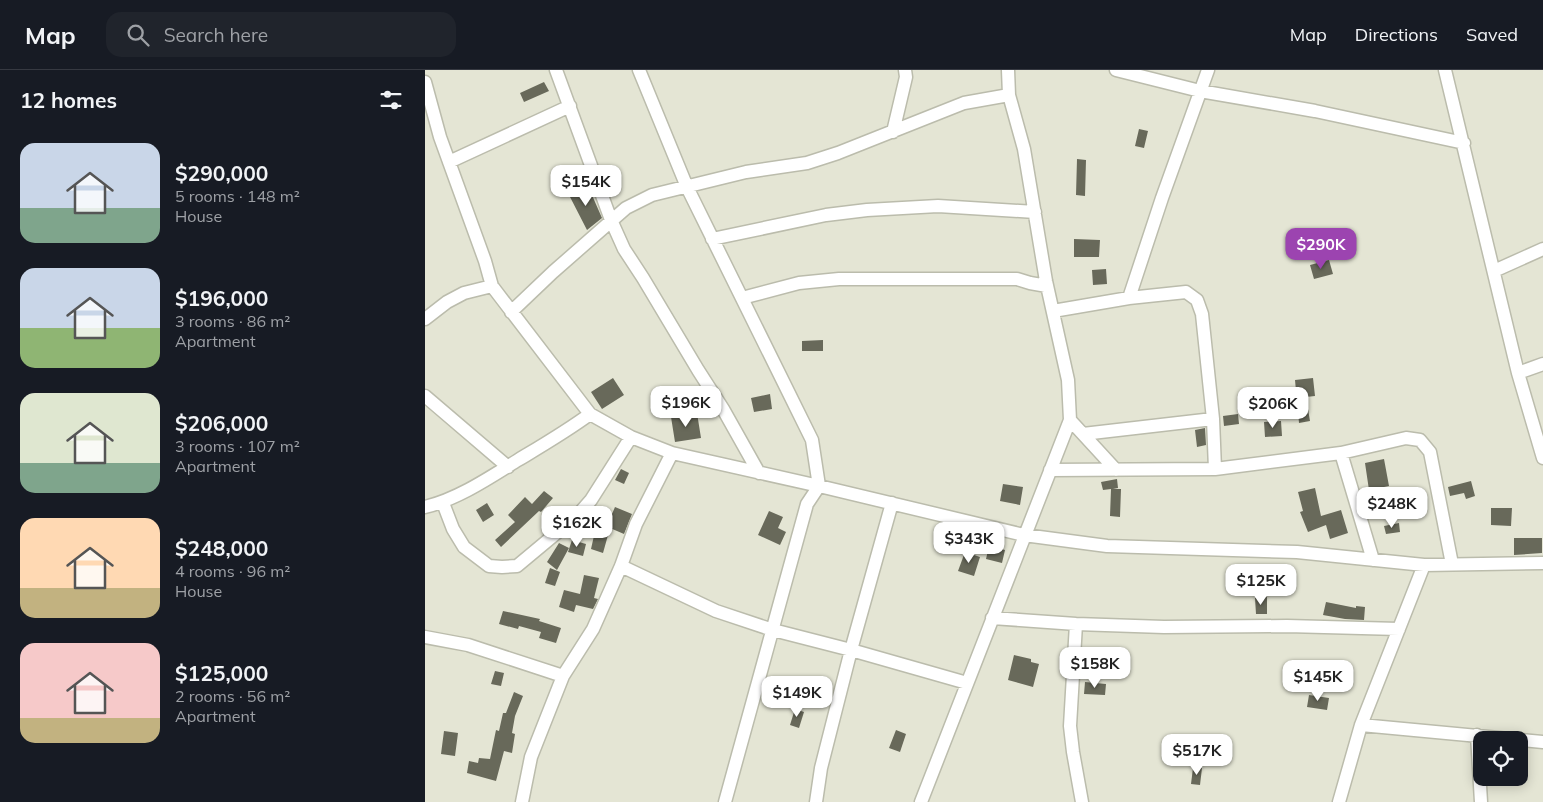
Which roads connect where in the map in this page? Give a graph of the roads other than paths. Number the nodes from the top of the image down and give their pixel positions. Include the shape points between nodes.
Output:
1 (556, 70) edge
2 (639, 70) edge
3 (905, 70) edge
4 (1008, 70) edge
5 (1116, 70) edge
6 (1208, 70) edge
7 (1445, 70) edge
8 (1129, 72) edge
9 (425, 82) edge
10 (1200, 91) junction
11 (1009, 95) junction
12 (570, 106) junction
13 (893, 132) junction
14 (1464, 143) junction
15 (449, 162) junction
16 (687, 187) junction
17 (1035, 212) junction
18 (611, 220) junction
19 (712, 239) junction
20 (1543, 249) edge
21 (1494, 272) junction
22 (491, 286) junction
23 (1047, 286) junction
24 (742, 298) junction
25 (1129, 298) junction
26 (1053, 311) junction
27 (511, 312) junction
28 (425, 320) edge
29 (1543, 364) edge
30 (1518, 373) junction
31 (425, 396) edge
32 (590, 414) junction
33 (1213, 419) junction
34 (1070, 420) junction
35 (1083, 434) junction
36 (631, 437) junction
37 (672, 453) junction
38 (1341, 454) junction
39 (1543, 458) edge
40 (508, 467) junction
41 (1215, 468) junction
42 (1050, 470) junction
43 (1116, 470) junction
44 (759, 473) junction
45 (819, 486) junction
46 (443, 503) junction
47 (892, 503) junction
48 (425, 507) edge
49 (1025, 535) junction
50 (1373, 560) junction
51 (1543, 563) edge
52 (1452, 564) junction
53 (1424, 565) junction
54 (621, 566) junction
55 (992, 618) junction
56 (1076, 624) junction
57 (1399, 629) junction
58 (773, 630) junction
59 (425, 637) edge
60 (851, 650) junction
61 (563, 676) junction
62 (967, 683) junction
63 (1361, 725) junction
64 (1473, 735) edge
65 (1528, 740) edge
66 (1543, 742) edge
67 (1480, 786) edge
68 (522, 802) edge
69 (725, 802) edge
70 (816, 802) edge
71 (921, 802) edge
72 (1082, 802) edge
73 (1339, 802) edge
74 (1481, 802) edge

1 - 12 street
2 - 16 street
3 - 13 street
4 - 11 street
5 - 8 street
6 - 10 street
7 - 14 street
8 - 10 street
9 - 15 street
10 - 14 street via 1315,111
10 - 25 street
11 - 13 street via 964,103
11 - 17 street via 1024,149
12 - 15 street
12 - 18 street
13 - 16 street via 807,163 746,172
14 - 21 street
15 - 22 street
16 - 18 street via 652,195
16 - 19 street
17 - 19 street via 938,206 867,210
17 - 23 street
18 - 27 street
18 - 44 street via 624,249
19 - 24 street
20 - 21 street
21 - 30 street
22 - 27 street
22 - 28 street via 464,293
23 - 24 street via 1017,279 839,279 799,283
23 - 26 street
24 - 45 street via 813,440
25 - 26 street
25 - 33 street via 1185,292 1197,300 1202,314
26 - 34 street via 1068,380
27 - 32 street
29 - 30 street
30 - 39 street
31 - 40 street
32 - 36 street
32 - 40 street
33 - 35 street
33 - 41 street
34 - 35 street
34 - 42 street
35 - 43 street
36 - 37 street
36 - 46 street via 591,500 577,516 517,566 489,566 465,547 453,529
37 - 44 street
37 - 54 street via 636,524
38 - 41 street
38 - 50 street
38 - 52 street via 1406,438 1421,440 1430,452
40 - 46 street
41 - 43 street
42 - 43 street
42 - 49 street
44 - 45 street
45 - 47 street
45 - 58 street via 807,504
46 - 48 street
47 - 49 street
47 - 60 street
49 - 50 street via 1107,546 1297,552
49 - 55 street
50 - 53 street
51 - 52 street
52 - 53 street
53 - 57 street
54 - 58 street via 716,611
54 - 61 street via 593,629
55 - 56 street
55 - 62 street
56 - 57 street
56 - 72 street via 1071,726
57 - 63 street
58 - 60 street
58 - 69 street
59 - 61 street via 468,645
60 - 62 street
60 - 70 street via 821,768
61 - 68 street via 531,757
62 - 71 street
63 - 64 street
63 - 73 street
65 - 66 street
67 - 74 street

